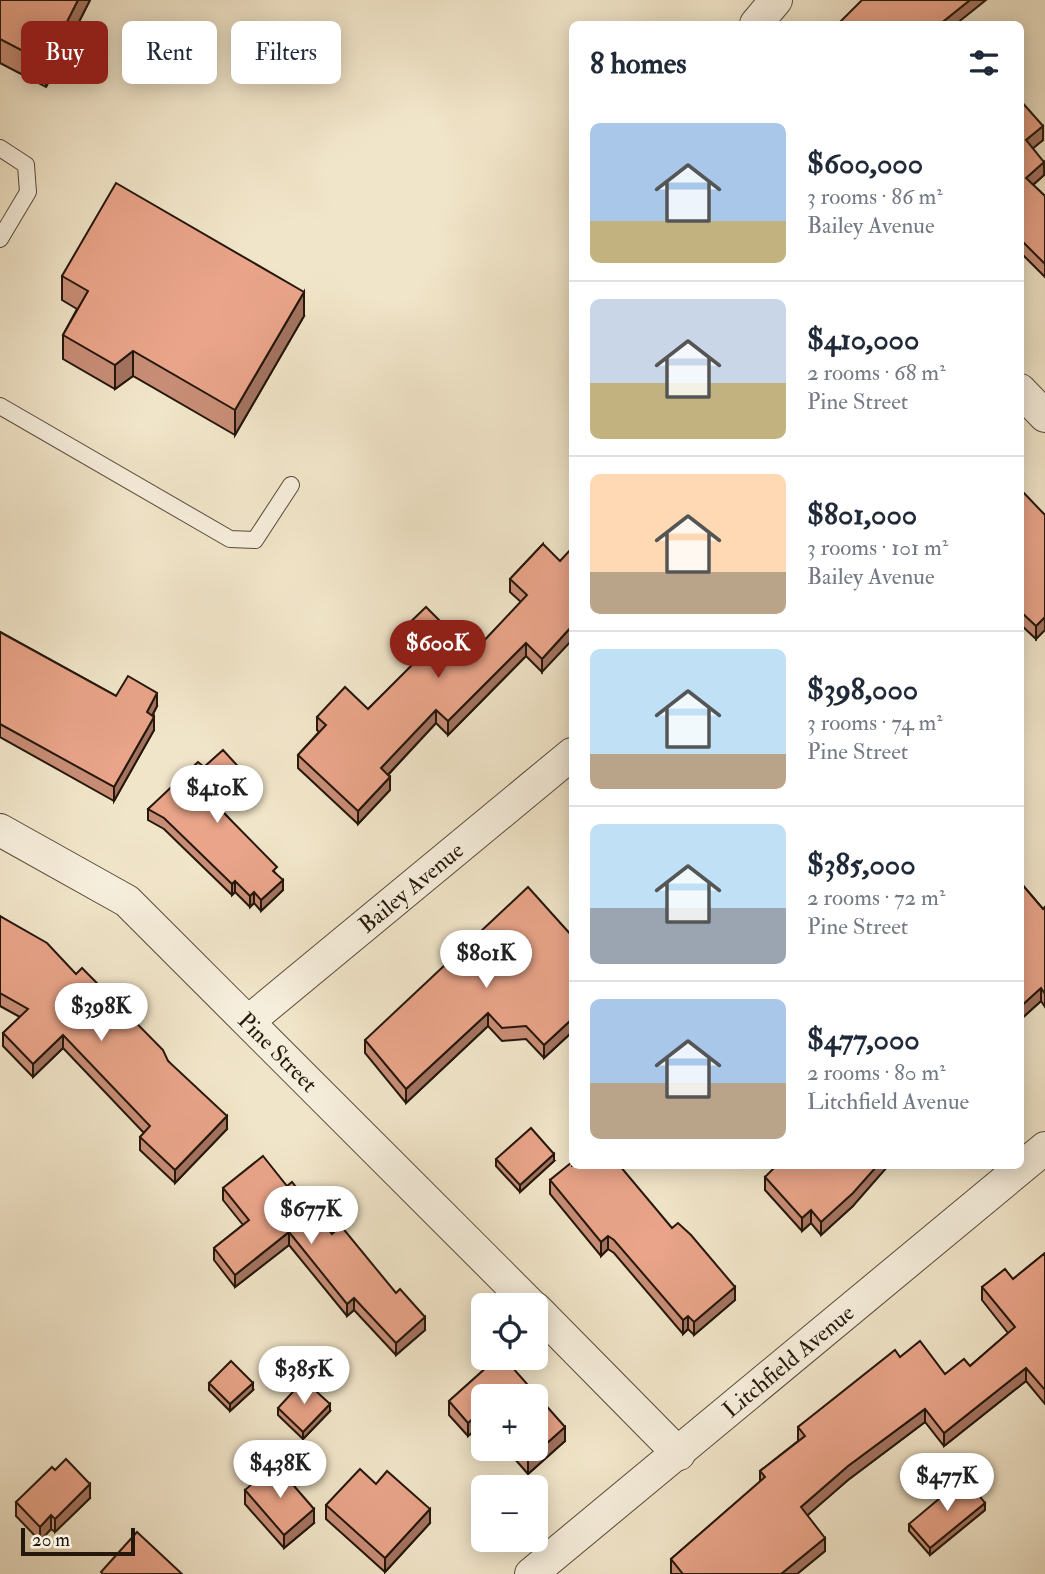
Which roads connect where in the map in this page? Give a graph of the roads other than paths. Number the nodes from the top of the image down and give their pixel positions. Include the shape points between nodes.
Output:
1 (776, 0) edge
2 (758, 21) edge
3 (0, 148) edge
4 (0, 239) edge
5 (1024, 394) edge
6 (0, 406) edge
7 (1045, 416) edge
8 (291, 485) dead end
9 (569, 756) edge
10 (0, 830) edge
11 (249, 1021) junction
12 (1045, 1148) edge
13 (1024, 1166) edge
14 (1020, 1169) edge
15 (520, 1293) edge
16 (548, 1321) edge
17 (680, 1454) junction
18 (531, 1574) edge

1 - 2 street
3 - 4 lane via 26,165 28,192
5 - 7 street
6 - 8 lane via 230,539 256,540
9 - 11 street, Bailey Avenue
10 - 11 street, Pine Street via 127,901
11 - 15 street, Pine Street
12 - 13 street, Litchfield Avenue
14 - 17 street, Litchfield Avenue
16 - 17 street, Pine Street
17 - 18 street, Litchfield Avenue

